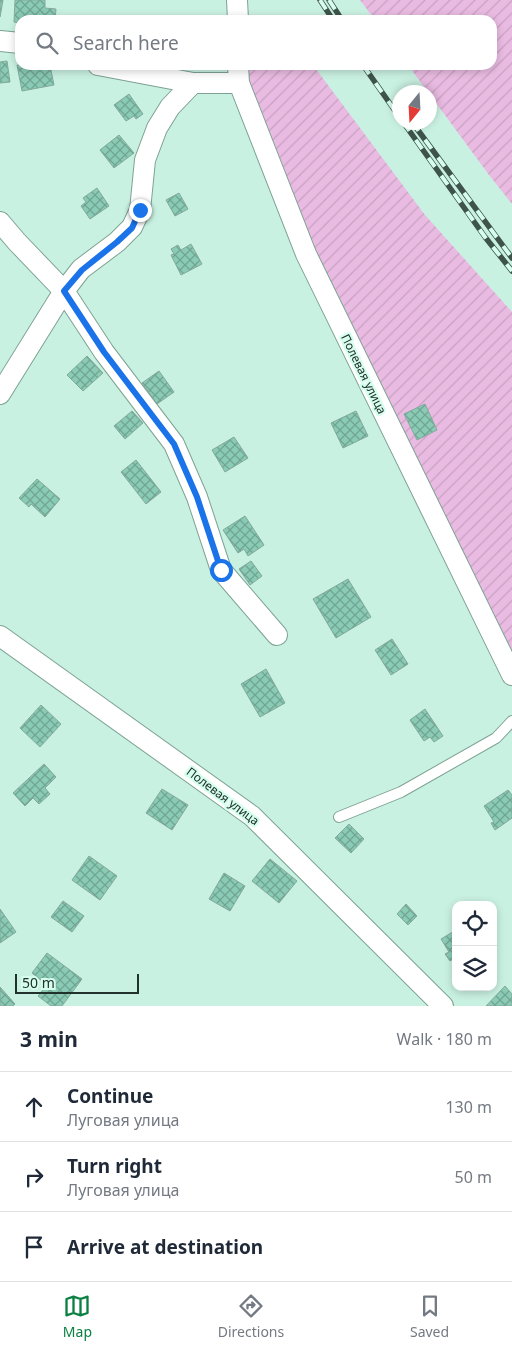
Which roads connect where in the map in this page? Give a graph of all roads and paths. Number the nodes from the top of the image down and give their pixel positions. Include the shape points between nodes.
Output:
1 (237, 0) edge
2 (238, 15) edge
3 (0, 41) edge
4 (15, 42) edge
5 (124, 70) edge
6 (239, 74) edge
7 (193, 83) junction
8 (0, 222) edge
9 (64, 291) junction
10 (0, 394) edge
11 (277, 635) dead end
12 (0, 636) edge
13 (512, 675) edge
14 (512, 721) edge
15 (339, 817) dead end
16 (443, 1006) edge

1 - 2 street
3 - 4 street
5 - 7 street
6 - 7 street
6 - 13 street, Полевая улица via 306,254
7 - 9 street via 170,107 156,128 144,160 140,210 132,228 82,270
8 - 9 street
9 - 10 street
9 - 11 street via 104,352 174,444 197,497 221,570
12 - 16 street, Полевая улица via 252,816
14 - 15 lane via 496,738 401,792

